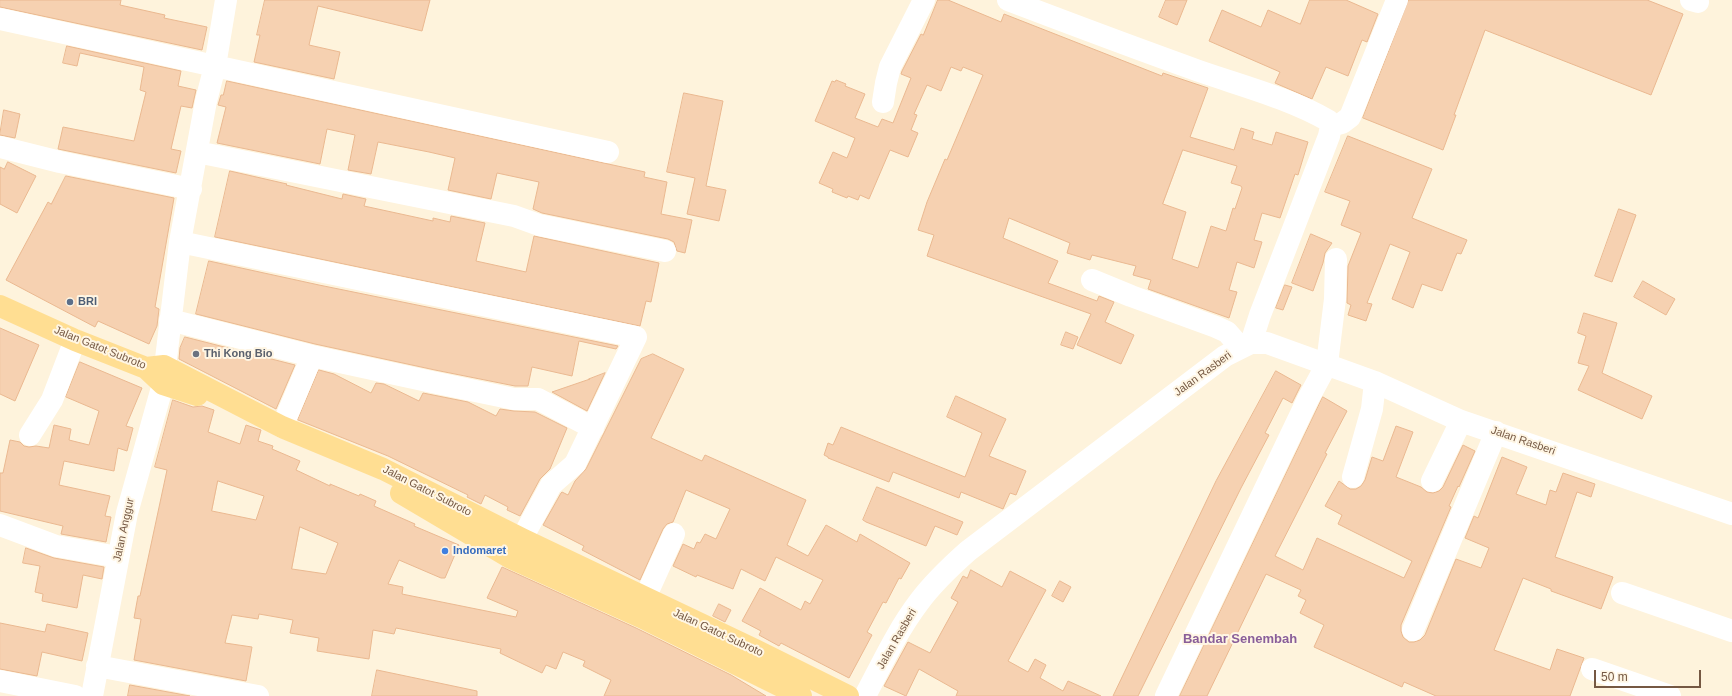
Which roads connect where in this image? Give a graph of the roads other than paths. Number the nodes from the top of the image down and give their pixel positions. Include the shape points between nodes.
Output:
1 (226, 0) edge
2 (924, 0) edge
3 (1008, 0) edge
4 (1397, 0) edge
5 (0, 19) edge
6 (215, 66) junction
7 (884, 102) dead end
8 (1331, 126) junction
9 (0, 147) edge
10 (197, 152) junction
11 (608, 152) dead end
12 (191, 189) junction
13 (180, 242) junction
14 (665, 251) dead end
15 (1336, 259) dead end
16 (1092, 280) dead end
17 (0, 306) edge
18 (170, 320) junction
19 (75, 340) junction
20 (1246, 345) junction
21 (312, 356) junction
22 (1327, 364) junction
23 (158, 373) junction
24 (1375, 382) junction
25 (1461, 420) junction
26 (282, 427) junction
27 (594, 428) junction
28 (1496, 432) junction
29 (30, 435) dead end
30 (380, 474) junction
31 (1353, 477) dead end
32 (1432, 481) dead end
33 (1732, 514) edge
34 (0, 525) edge
35 (674, 534) dead end
36 (522, 539) junction
37 (118, 557) junction
38 (511, 558) junction
39 (1622, 593) dead end
40 (645, 598) junction
41 (1413, 630) dead end
42 (1732, 631) edge
43 (97, 666) junction
44 (1592, 669) dead end
45 (0, 680) edge
46 (75, 696) edge
47 (92, 696) edge
48 (258, 696) edge
49 (801, 696) edge
50 (848, 696) edge
51 (865, 696) edge
52 (1166, 696) edge
53 (1670, 696) edge

1 - 6 street, Jalan Anggur
2 - 7 street via 890,67
3 - 8 street via 1108,39 1276,98 1318,115 1329,121
4 - 8 street via 1350,117
5 - 6 street
6 - 10 street, Jalan Anggur
6 - 11 street
8 - 20 street via 1330,136
9 - 12 street
10 - 12 street, Jalan Anggur
10 - 14 street via 514,216 539,225
12 - 13 street, Jalan Anggur
13 - 18 street, Jalan Anggur
13 - 27 street via 636,337
15 - 22 street via 1335,298
16 - 20 street via 1216,327
17 - 19 main road, Jalan Gatot Subroto
18 - 21 street
18 - 23 street, Jalan Anggur
19 - 23 main road, Jalan Gatot Subroto
19 - 29 street via 52,400
20 - 22 street, Jalan Rasberi via 1267,343
20 - 51 street, Jalan Rasberi via 1225,356 968,551 937,579 903,625
21 - 26 street
21 - 27 street via 514,399 538,399
22 - 24 street, Jalan Rasberi
22 - 52 street
23 - 26 main road, Jalan Gatot Subroto
23 - 30 main road via 206,398
23 - 37 street, Jalan Anggur
24 - 25 street, Jalan Rasberi
24 - 31 street via 1372,409
25 - 28 street, Jalan Rasberi
25 - 32 street
26 - 30 main road, Jalan Gatot Subroto
27 - 36 street via 575,464 551,485
28 - 33 street, Jalan Rasberi
28 - 41 street
30 - 36 main road, Jalan Gatot Subroto
30 - 38 main road
34 - 37 street via 56,546
35 - 40 street
36 - 38 street
36 - 40 main road, Jalan Gatot Subroto
37 - 43 street, Jalan Anggur
38 - 49 main road via 640,617
39 - 42 street
40 - 50 main road, Jalan Gatot Subroto
43 - 47 street, Jalan Anggur
43 - 48 street
44 - 53 street
45 - 46 street

